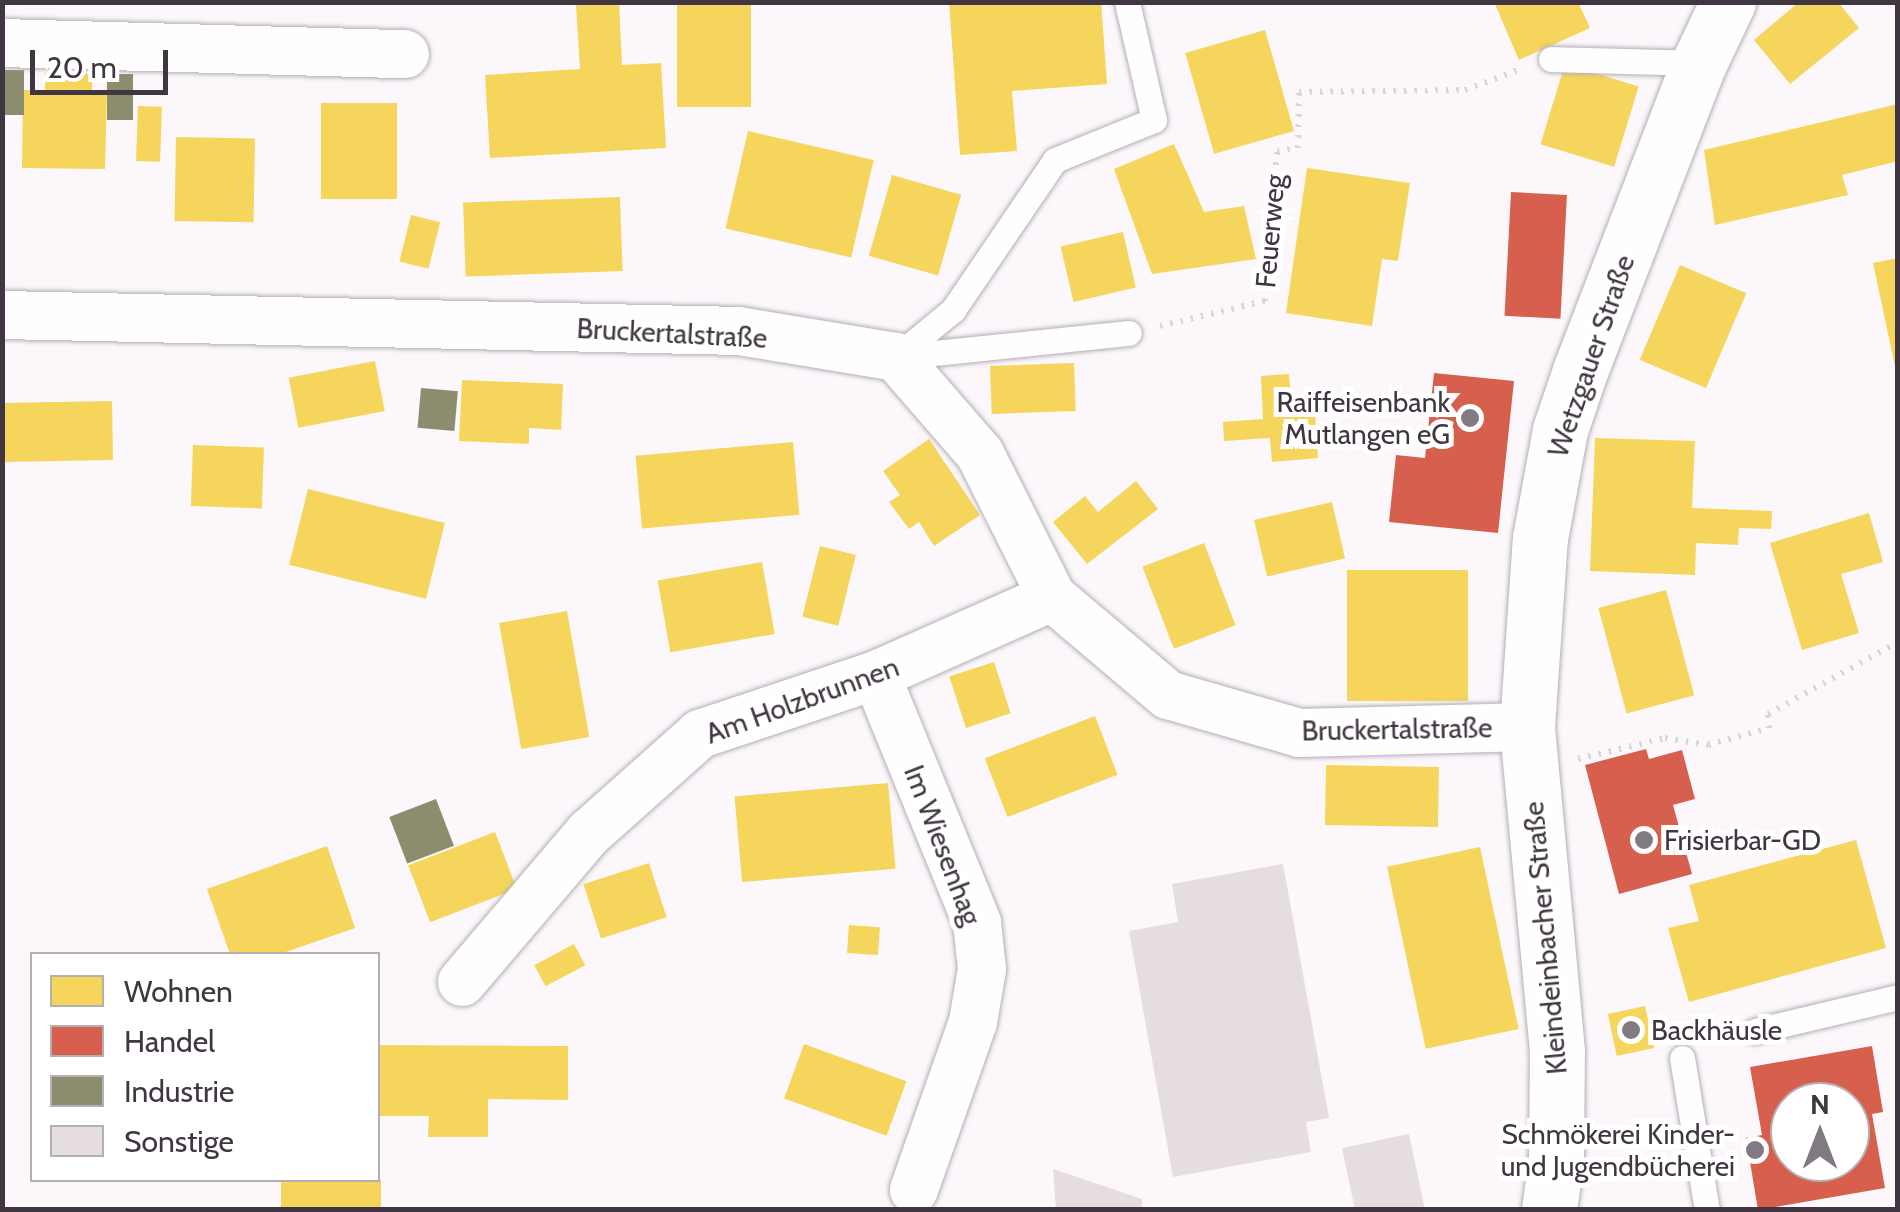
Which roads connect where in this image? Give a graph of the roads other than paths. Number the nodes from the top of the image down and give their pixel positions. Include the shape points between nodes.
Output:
1 (1127, 2) edge
2 (1728, 2) edge
3 (2, 43) edge
4 (405, 54) dead end
5 (1551, 59) road end
6 (1700, 63) junction
7 (2, 315) edge
8 (1129, 333) road end
9 (896, 358) junction
10 (1052, 596) junction
11 (876, 675) junction
12 (1529, 748) junction
13 (462, 982) dead end
14 (1898, 996) edge
15 (1756, 1031) dead end
16 (1682, 1058) dead end
17 (914, 1190) dead end
18 (1549, 1210) edge
19 (1707, 1210) edge

1 - 9 lane via 1154,120 1056,160 952,310
2 - 6 street, Wetzgauer Straße
3 - 4 street
5 - 6 lane
6 - 12 street, Wetzgauer Straße via 1560,430 1540,538
7 - 9 street, Bruckertalstraße via 739,331
8 - 9 lane
9 - 10 street, Bruckertalstraße via 980,454
10 - 11 street, Am Holzbrunnen
10 - 12 street, Bruckertalstraße via 1168,694 1300,733
11 - 13 street, Am Holzbrunnen via 700,734 589,833
11 - 17 street, Im Wiesenhag via 978,923 982,969 973,1022
12 - 18 street, Kleindeinbacher Straße via 1557,1051
14 - 15 lane
16 - 19 lane

